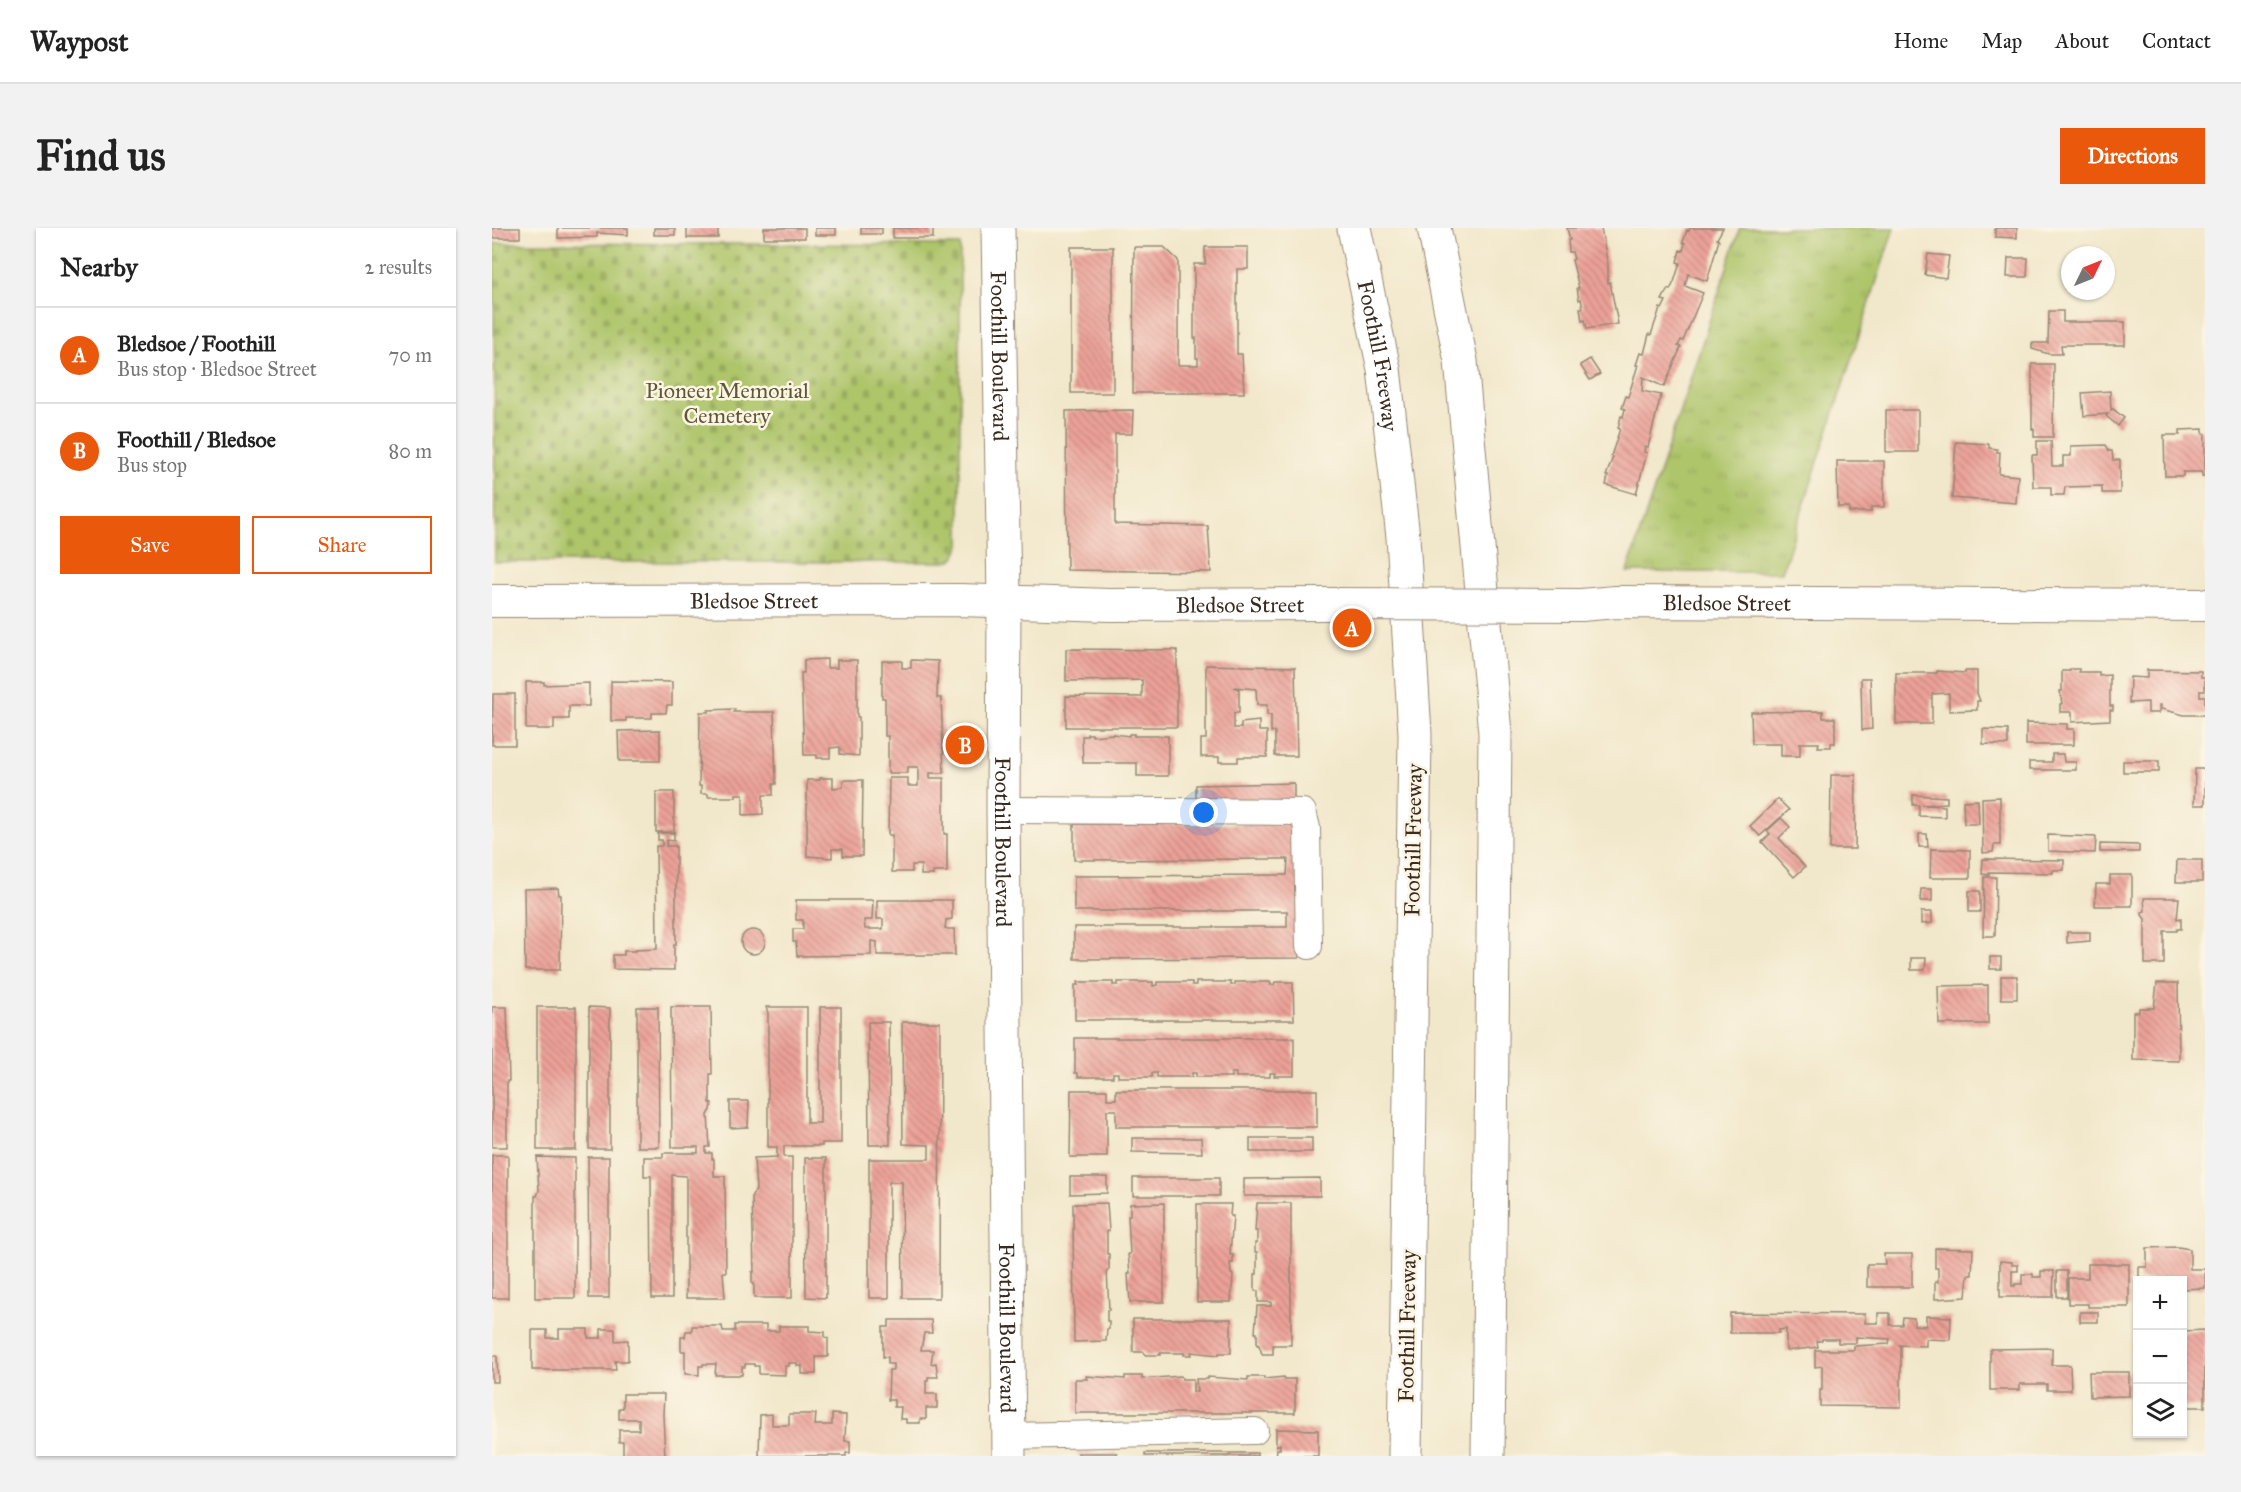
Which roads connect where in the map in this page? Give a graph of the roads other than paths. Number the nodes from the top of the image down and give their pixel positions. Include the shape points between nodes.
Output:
1 (998, 228) edge
2 (1354, 228) edge
3 (1434, 228) edge
4 (1004, 600) junction
5 (492, 601) edge
6 (2205, 605) edge
7 (1003, 810) junction
8 (1309, 946) dead end
9 (1255, 1431) dead end
10 (1009, 1446) edge
11 (1405, 1456) edge
12 (1488, 1456) edge

1 - 4 main road, Foothill Boulevard
2 - 11 main road, Foothill Freeway via 1384,369 1403,537 1415,734
3 - 12 main road via 1461,361 1495,733
4 - 5 street, Bledsoe Street
4 - 6 street, Bledsoe Street, bridge via 1109,605
4 - 7 main road, Foothill Boulevard
7 - 8 street via 1303,812 1307,828
7 - 10 main road, Foothill Boulevard
9 - 10 street

